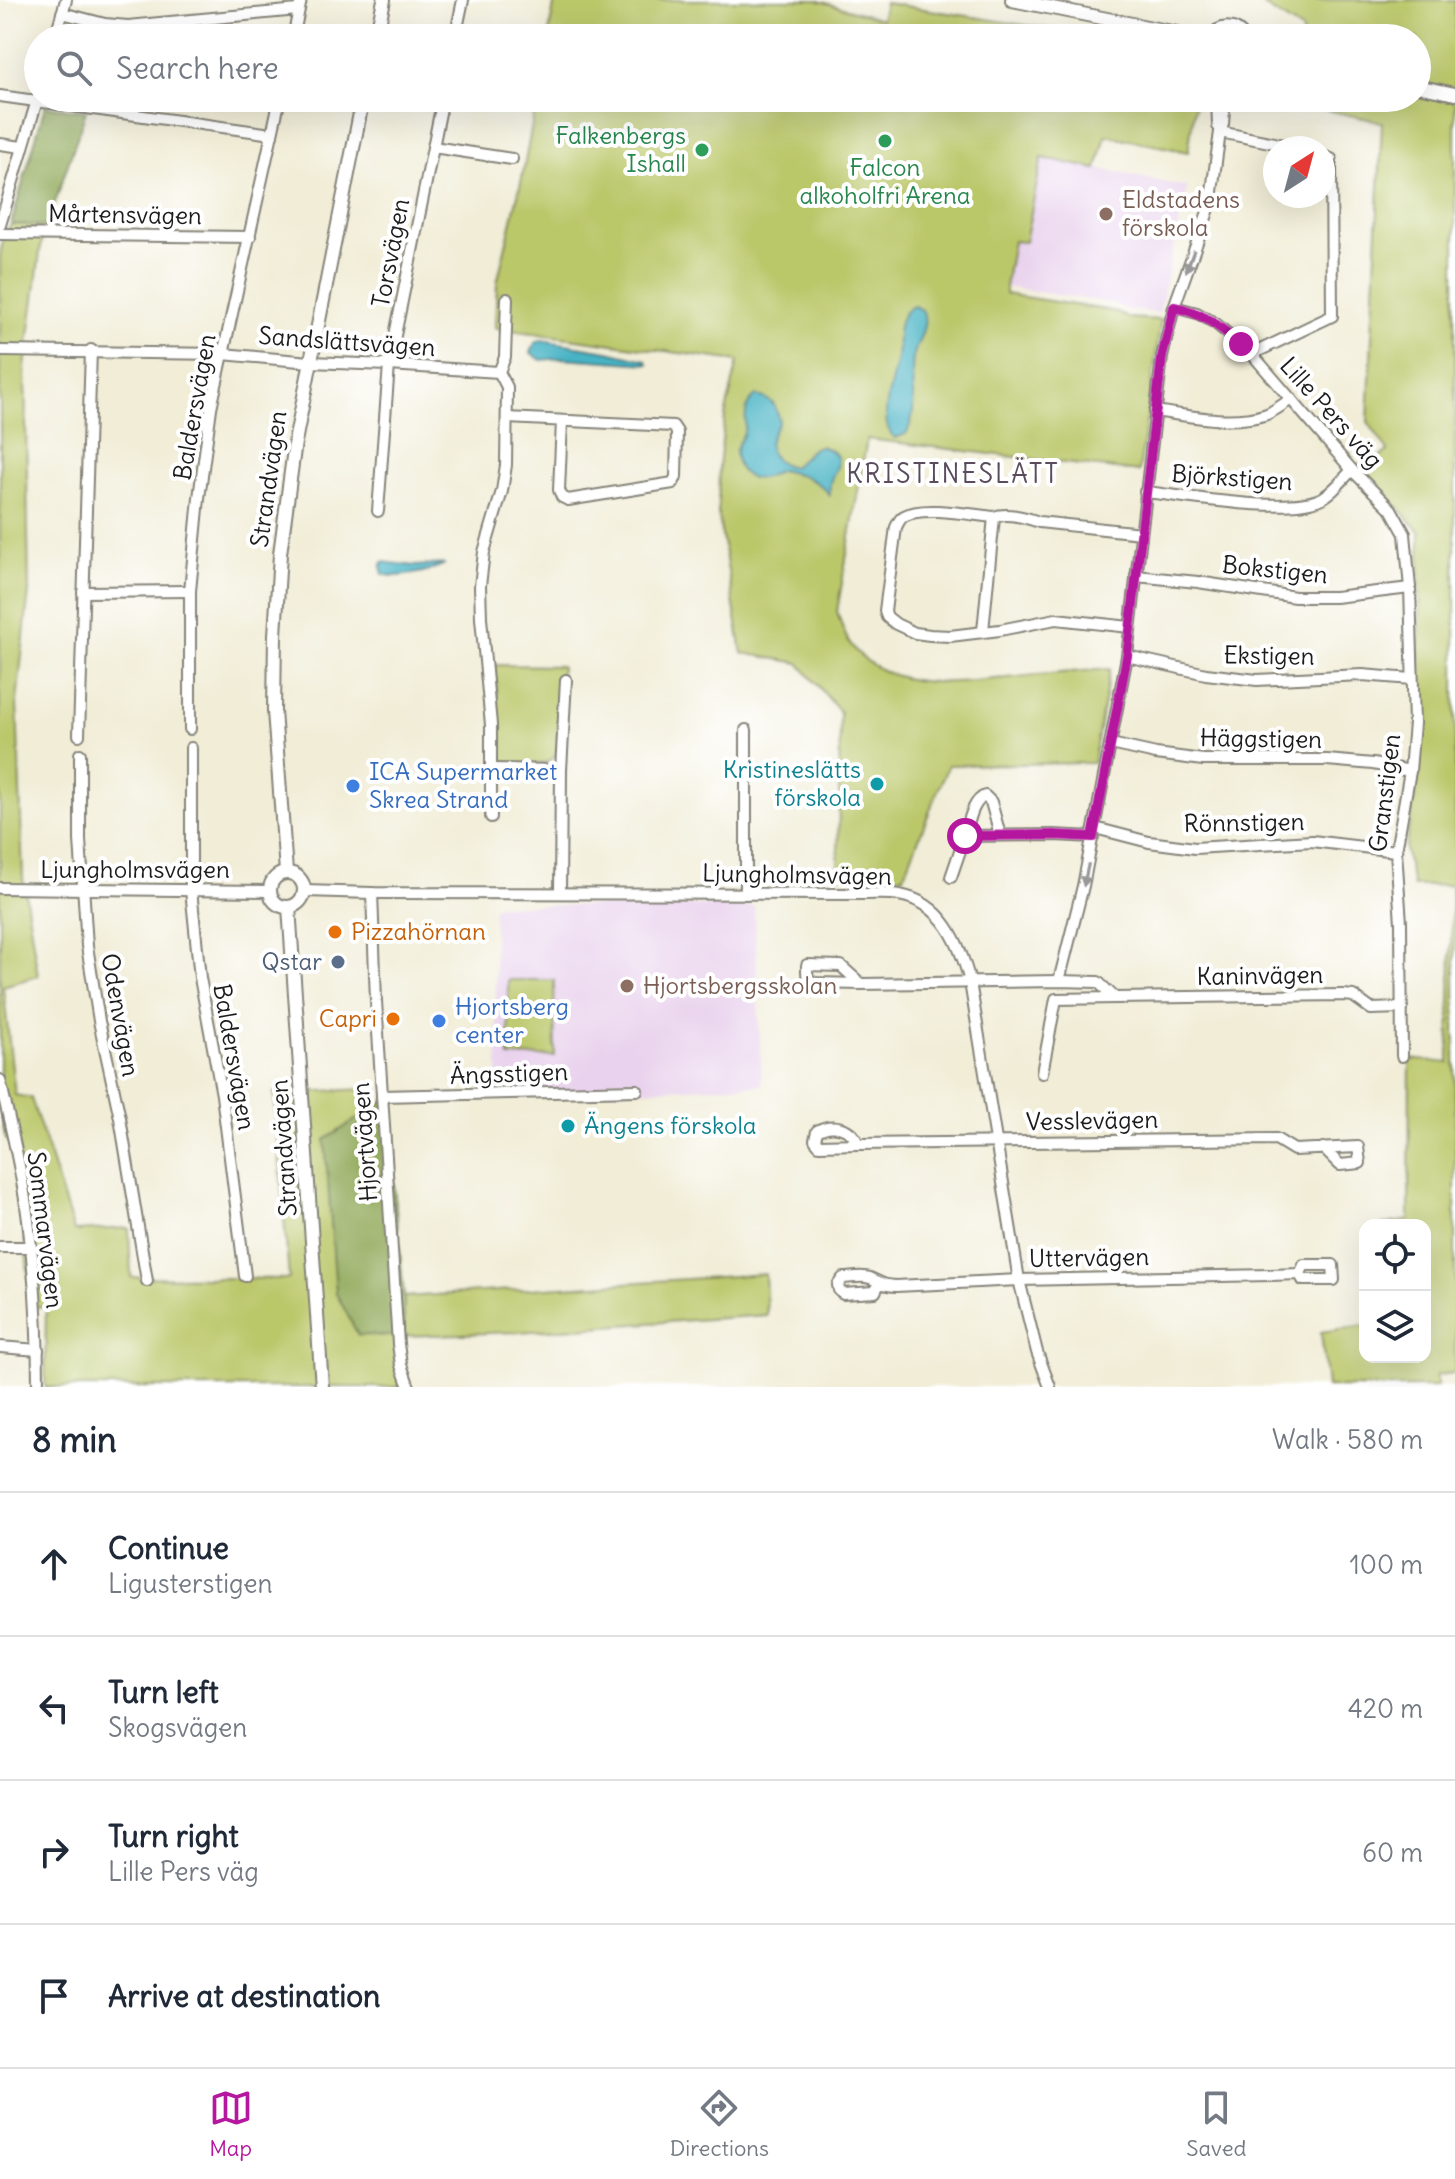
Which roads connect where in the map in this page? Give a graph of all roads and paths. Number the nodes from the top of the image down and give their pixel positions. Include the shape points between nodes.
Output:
1 (66, 0) edge
2 (384, 0) edge
3 (463, 0) edge
4 (1012, 0) edge
5 (300, 5) edge
6 (62, 13) junction
7 (59, 24) edge
8 (105, 24) edge
9 (144, 24) edge
10 (379, 24) edge
11 (458, 24) edge
12 (1132, 24) edge
13 (1431, 89) edge
14 (1455, 94) edge
15 (0, 96) edge
16 (24, 97) edge
17 (33, 112) edge
18 (128, 112) edge
19 (277, 112) edge
20 (360, 112) edge
21 (440, 112) edge
22 (1217, 112) edge
23 (1224, 112) edge
24 (1220, 132) junction
25 (272, 134) junction
26 (1263, 141) edge
27 (0, 144) edge
28 (22, 147) junction
29 (433, 147) junction
30 (512, 159) dead end
31 (1331, 208) edge
32 (0, 225) edge
33 (0, 234) edge
34 (250, 237) junction
35 (507, 299) dead end
36 (1174, 307) junction
37 (91, 350) junction
38 (0, 351) edge
39 (223, 354) junction
40 (1252, 354) junction
41 (310, 362) junction
42 (389, 365) junction
43 (499, 372) junction
44 (1291, 399) junction
45 (1155, 411) junction
46 (507, 418) junction
47 (562, 421) junction
48 (1352, 470) junction
49 (1145, 492) junction
50 (378, 511) dead end
51 (994, 517) junction
52 (1141, 533) junction
53 (1405, 534) joint
54 (1136, 576) junction
55 (1410, 588) junction
56 (190, 591) junction
57 (83, 592) junction
58 (1130, 627) junction
59 (983, 631) junction
60 (1127, 656) junction
61 (1412, 679) junction
62 (566, 680) dead end
63 (190, 729) dead end
64 (746, 730) dead end
65 (79, 735) dead end
66 (1111, 744) junction
67 (191, 748) dead end
68 (80, 754) dead end
69 (491, 769) junction
70 (561, 770) junction
71 (1410, 771) junction
72 (491, 817) dead end
73 (1094, 833) junction
74 (1000, 835) junction
75 (965, 836) junction
76 (1396, 851) junction
77 (286, 872) junction
78 (951, 877) dead end
79 (0, 888) edge
80 (560, 888) junction
81 (82, 890) junction
82 (191, 890) junction
83 (270, 891) junction
84 (305, 891) junction
85 (372, 893) junction
86 (746, 894) junction
87 (289, 907) junction
88 (1059, 981) junction
89 (970, 982) junction
90 (861, 984) junction
91 (1115, 998) junction
92 (1402, 1008) junction
93 (1402, 1056) dead end
94 (1042, 1073) dead end
95 (0, 1080) edge
96 (637, 1090) dead end
97 (382, 1096) junction
98 (14, 1142) junction
99 (997, 1143) junction
100 (858, 1144) dead end
101 (0, 1147) edge
102 (1323, 1148) dead end
103 (0, 1247) edge
104 (30, 1247) junction
105 (1300, 1274) dead end
106 (245, 1276) dead end
107 (1019, 1280) junction
108 (147, 1281) dead end
109 (879, 1284) dead end
110 (0, 1347) edge
111 (38, 1350) junction
112 (38, 1387) edge
113 (322, 1387) edge
114 (409, 1387) edge
115 (1050, 1387) edge

1 - 6 street
2 - 10 street
3 - 11 street
4 - 12 street
5 - 9 street
6 - 7 street
6 - 8 street
13 - 14 street
15 - 16 street
17 - 28 street
18 - 25 street
19 - 25 street, Baldersvägen
20 - 41 street, Strandvägen
21 - 29 street, Torsvägen
22 - 24 street
23 - 24 street
24 - 26 street
24 -> 36 street via 1210,206
25 - 34 street, Baldersvägen
27 - 28 street
28 - 32 street
29 - 30 street
29 - 42 street, Torsvägen
31 - 40 street via 1332,316
33 - 34 street, Mårtensvägen
34 - 39 street, Baldersvägen
35 - 43 street via 505,357
36 - 40 street, Lille Pers väg via 1215,323
36 - 45 street
37 - 38 street, Sandslättsvägen
37 - 39 street, Sandslättsvägen
37 - 57 street
39 - 41 street, Sandslättsvägen
39 - 56 street, Baldersvägen via 211,408
40 - 44 street, Lille Pers väg
41 - 42 street, Sandslättsvägen
41 - 77 street, Strandvägen via 284,512 275,635 276,750
42 - 43 street, Sandslättsvägen
42 - 50 street, Torsvägen
43 - 46 street via 507,387
44 - 45 street via 1253,417
44 - 48 street, Lille Pers väg
45 - 49 street
46 - 47 street
46 - 69 street via 505,478 480,586
47 - 47 street via 673,426 673,483 562,497
48 - 49 street, Björkstigen via 1320,499 1295,504
48 - 53 street, Lille Pers väg via 1391,509
49 - 52 street
51 - 52 street
51 - 59 street
51 - 59 street via 926,511 900,519 885,611 893,623 921,634
52 - 54 street
53 - 55 street, Granstigen
54 - 55 street, Bokstigen via 1295,597
54 - 58 street
55 - 61 street, Granstigen
56 - 57 street
56 - 63 street, Baldersvägen
57 - 65 street
58 - 59 street via 1056,619
58 - 60 street
60 - 61 street, Ekstigen via 1257,680 1362,675
60 - 66 street
61 - 71 street, Granstigen
62 - 70 street
64 - 86 street
66 - 71 street, Häggstigen via 1203,760 1327,760
66 - 73 street
67 - 82 street, Baldersvägen
68 - 81 street, Odenvägen
69 - 70 street
69 - 72 street
70 - 80 street
71 - 76 street, Granstigen
73 - 74 street, Rönnstigen
73 - 76 street, Rönnstigen via 1195,848 1312,841
73 -> 88 street
74 - 75 street, Rönnstigen
74 - 75 street via 985,796 976,803
75 - 78 street
76 - 92 street, Granstigen
77 - 83 street via 274,878
77 - 84 street via 300,877
79 - 81 street, Ljungholmsvägen
80 - 85 street, Ljungholmsvägen
80 - 86 street, Ljungholmsvägen
81 - 82 street, Ljungholmsvägen
81 - 108 street, Odenvägen via 99,1021
82 - 83 street, Ljungholmsvägen
82 - 106 street, Baldersvägen
83 - 87 street via 276,903
84 - 85 street, Ljungholmsvägen
84 - 87 street via 302,900
85 - 97 street, Hjortvägen
86 - 89 street, Ljungholmsvägen via 908,898 945,922
87 - 113 street, Strandvägen
88 - 89 street, Kaninvägen
88 - 91 street, Kaninvägen via 1098,982
89 - 90 street, Kaninvägen
89 - 99 street, Ljungholmsvägen
90 - 90 street, Kaninvägen via 841,966 807,965 807,977 815,983
91 - 92 street, Kaninvägen via 1344,995 1371,1009
91 - 94 street, Kaninvägen via 1056,999
92 - 93 street, Granstigen
95 - 98 street, Sommarvägen
96 - 97 street, Ängsstigen
97 - 114 street, Hjortvägen via 398,1344
98 - 101 street
98 - 104 street, Sommarvägen
99 - 100 street, Vesslevägen
99 - 102 street, Vesslevägen via 1276,1139 1294,1150
99 - 107 street, Ljungholmsvägen
103 - 104 street
104 - 111 street, Sommarvägen
105 - 107 street, Uttervägen
107 - 109 street, Uttervägen
107 - 115 street, Ljungholmsvägen
110 - 111 street
111 - 112 street, Sommarvägen

